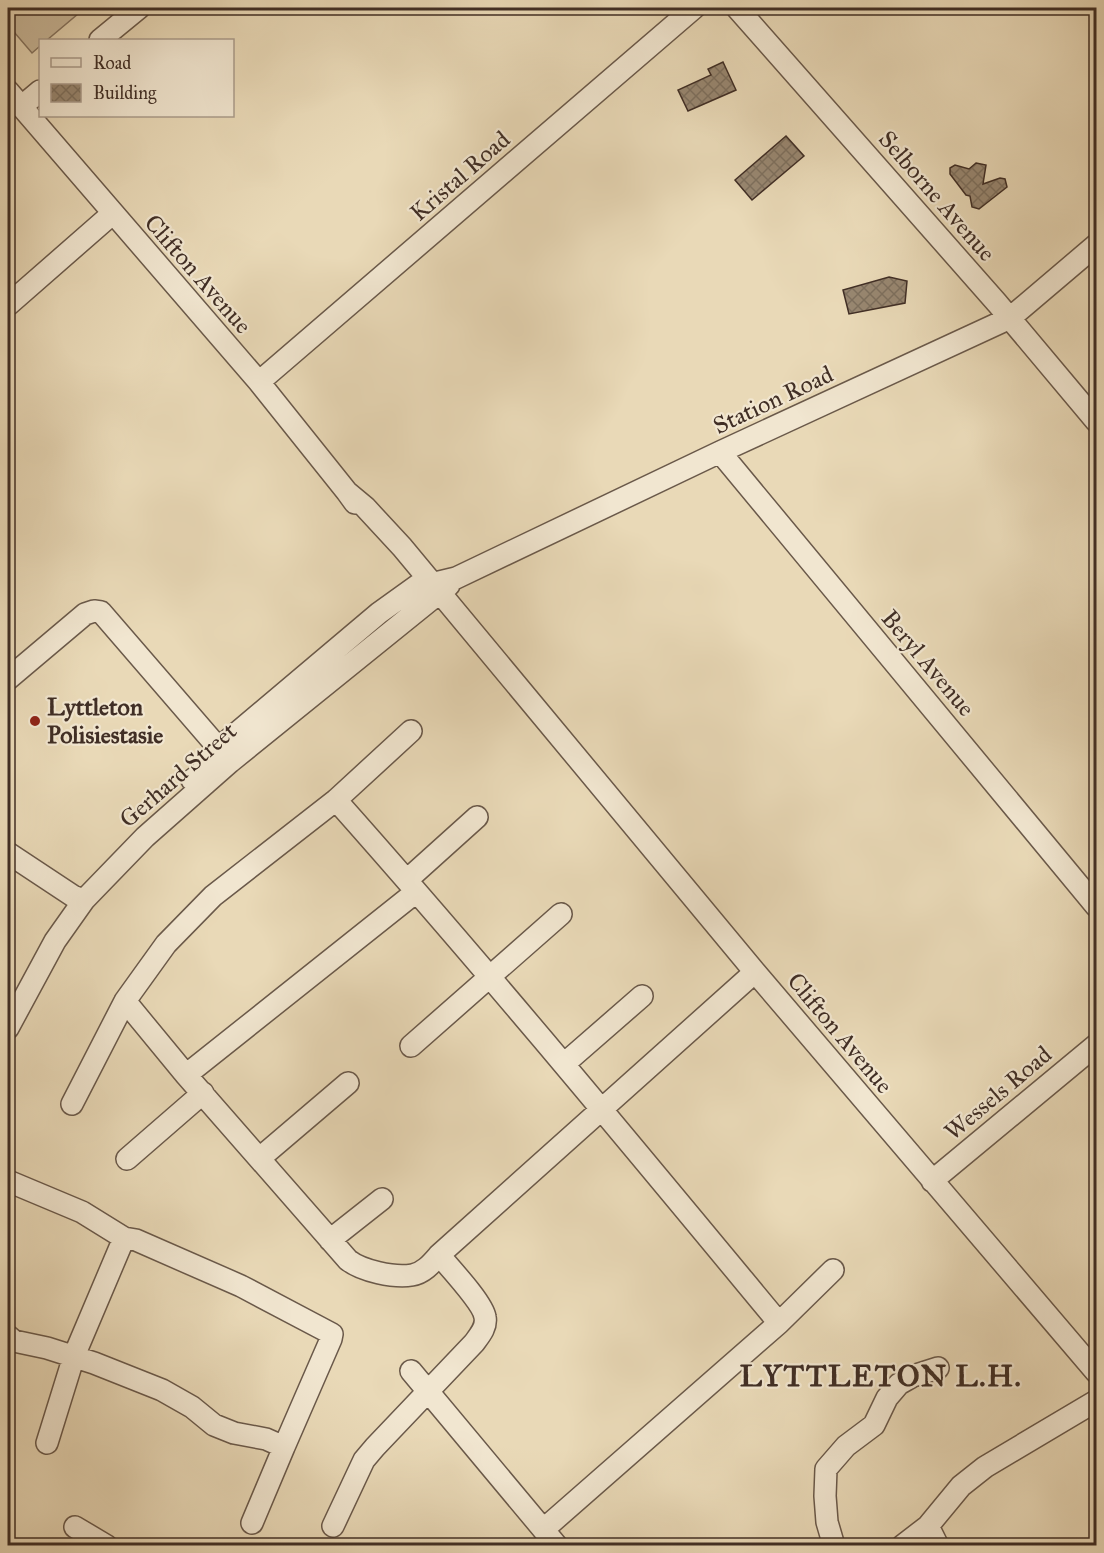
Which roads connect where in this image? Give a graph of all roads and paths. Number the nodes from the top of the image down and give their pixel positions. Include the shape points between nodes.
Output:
1 (140, 8) edge
2 (694, 8) edge
3 (737, 8) edge
4 (101, 39) edge
5 (8, 91) edge
6 (39, 92) edge
7 (21, 107) junction
8 (112, 214) junction
9 (1096, 245) edge
10 (8, 305) edge
11 (1010, 318) junction
12 (259, 382) junction
13 (1096, 420) edge
14 (720, 452) junction
15 (429, 591) junction
16 (8, 680) edge
17 (411, 731) dead end
18 (224, 755) junction
19 (336, 800) junction
20 (477, 817) dead end
21 (8, 853) edge
22 (411, 886) junction
23 (78, 898) junction
24 (1096, 906) edge
25 (561, 914) dead end
26 (755, 972) junction
27 (489, 977) junction
28 (642, 996) dead end
29 (125, 1001) junction
30 (8, 1012) edge
31 (8, 1028) edge
32 (1096, 1045) edge
33 (411, 1046) dead end
34 (564, 1064) junction
35 (186, 1075) junction
36 (348, 1083) dead end
37 (202, 1093) junction
38 (72, 1104) dead end
39 (603, 1109) junction
40 (260, 1158) junction
41 (127, 1159) dead end
42 (8, 1181) edge
43 (932, 1181) junction
44 (381, 1199) dead end
45 (124, 1238) junction
46 (330, 1240) junction
47 (439, 1255) junction
48 (833, 1270) dead end
49 (779, 1323) junction
50 (10, 1340) edge
51 (74, 1356) junction
52 (938, 1368) dead end
53 (411, 1371) dead end
54 (1096, 1372) edge
55 (429, 1392) junction
56 (1096, 1401) edge
57 (47, 1443) dead end
58 (284, 1447) junction
59 (252, 1523) dead end
60 (333, 1526) dead end
61 (928, 1526) junction
62 (75, 1527) dead end
63 (544, 1529) junction
64 (107, 1545) edge
65 (557, 1545) edge
66 (834, 1545) edge
67 (902, 1545) edge
68 (938, 1545) edge

1 - 4 street
2 - 12 street, Kristal Road
3 - 11 street, Selborne Avenue
5 - 7 street, Clifton Avenue
6 - 7 street
7 - 8 street, Clifton Avenue
8 - 10 street
8 - 12 street, Clifton Avenue
9 - 11 street, Station Road
11 - 13 street, Selborne Avenue
11 - 14 street, Station Road
12 - 15 street, Clifton Avenue via 373,529
14 - 15 street, Station Road
14 - 24 street, Beryl Avenue
15 - 18 street, Gerhard Street via 379,613
15 - 26 street, Clifton Avenue via 528,709 547,724
16 - 18 street via 85,614 101,612
17 - 19 street
18 - 23 street, Gerhard Street via 137,831
19 - 22 street
19 - 29 street via 213,896 166,944
20 - 22 street
21 - 23 street
22 - 27 street
22 - 35 street
23 - 30 street, Gerhard Street
23 - 31 street, Gerhard Street
25 - 27 street
26 - 39 street
26 - 43 street, Clifton Avenue
27 - 33 street
27 - 34 street
28 - 34 street
29 - 35 street
29 - 38 street
32 - 43 street, Wessels Road
34 - 39 street
35 - 37 street
36 - 40 street
37 - 40 street
37 - 41 street
39 - 47 street
39 - 49 street
40 - 46 street
42 - 45 street via 82,1212
43 - 54 street, Clifton Avenue
44 - 46 street
45 - 51 street
45 - 58 street via 241,1286 332,1334
46 - 47 street via 356,1266 380,1272 413,1275
47 - 55 street via 480,1306 485,1318 483,1331 474,1343
48 - 49 street
49 - 63 street
50 - 51 street
51 - 57 street
51 - 58 street via 162,1390 214,1425
52 - 66 street via 899,1384 873,1425 846,1446 826,1469 827,1522
53 - 55 street
55 - 60 street via 364,1460
55 - 63 street
56 - 61 street via 986,1467 962,1486
58 - 59 street
61 - 67 street
61 - 68 street
62 - 64 street
63 - 65 street

